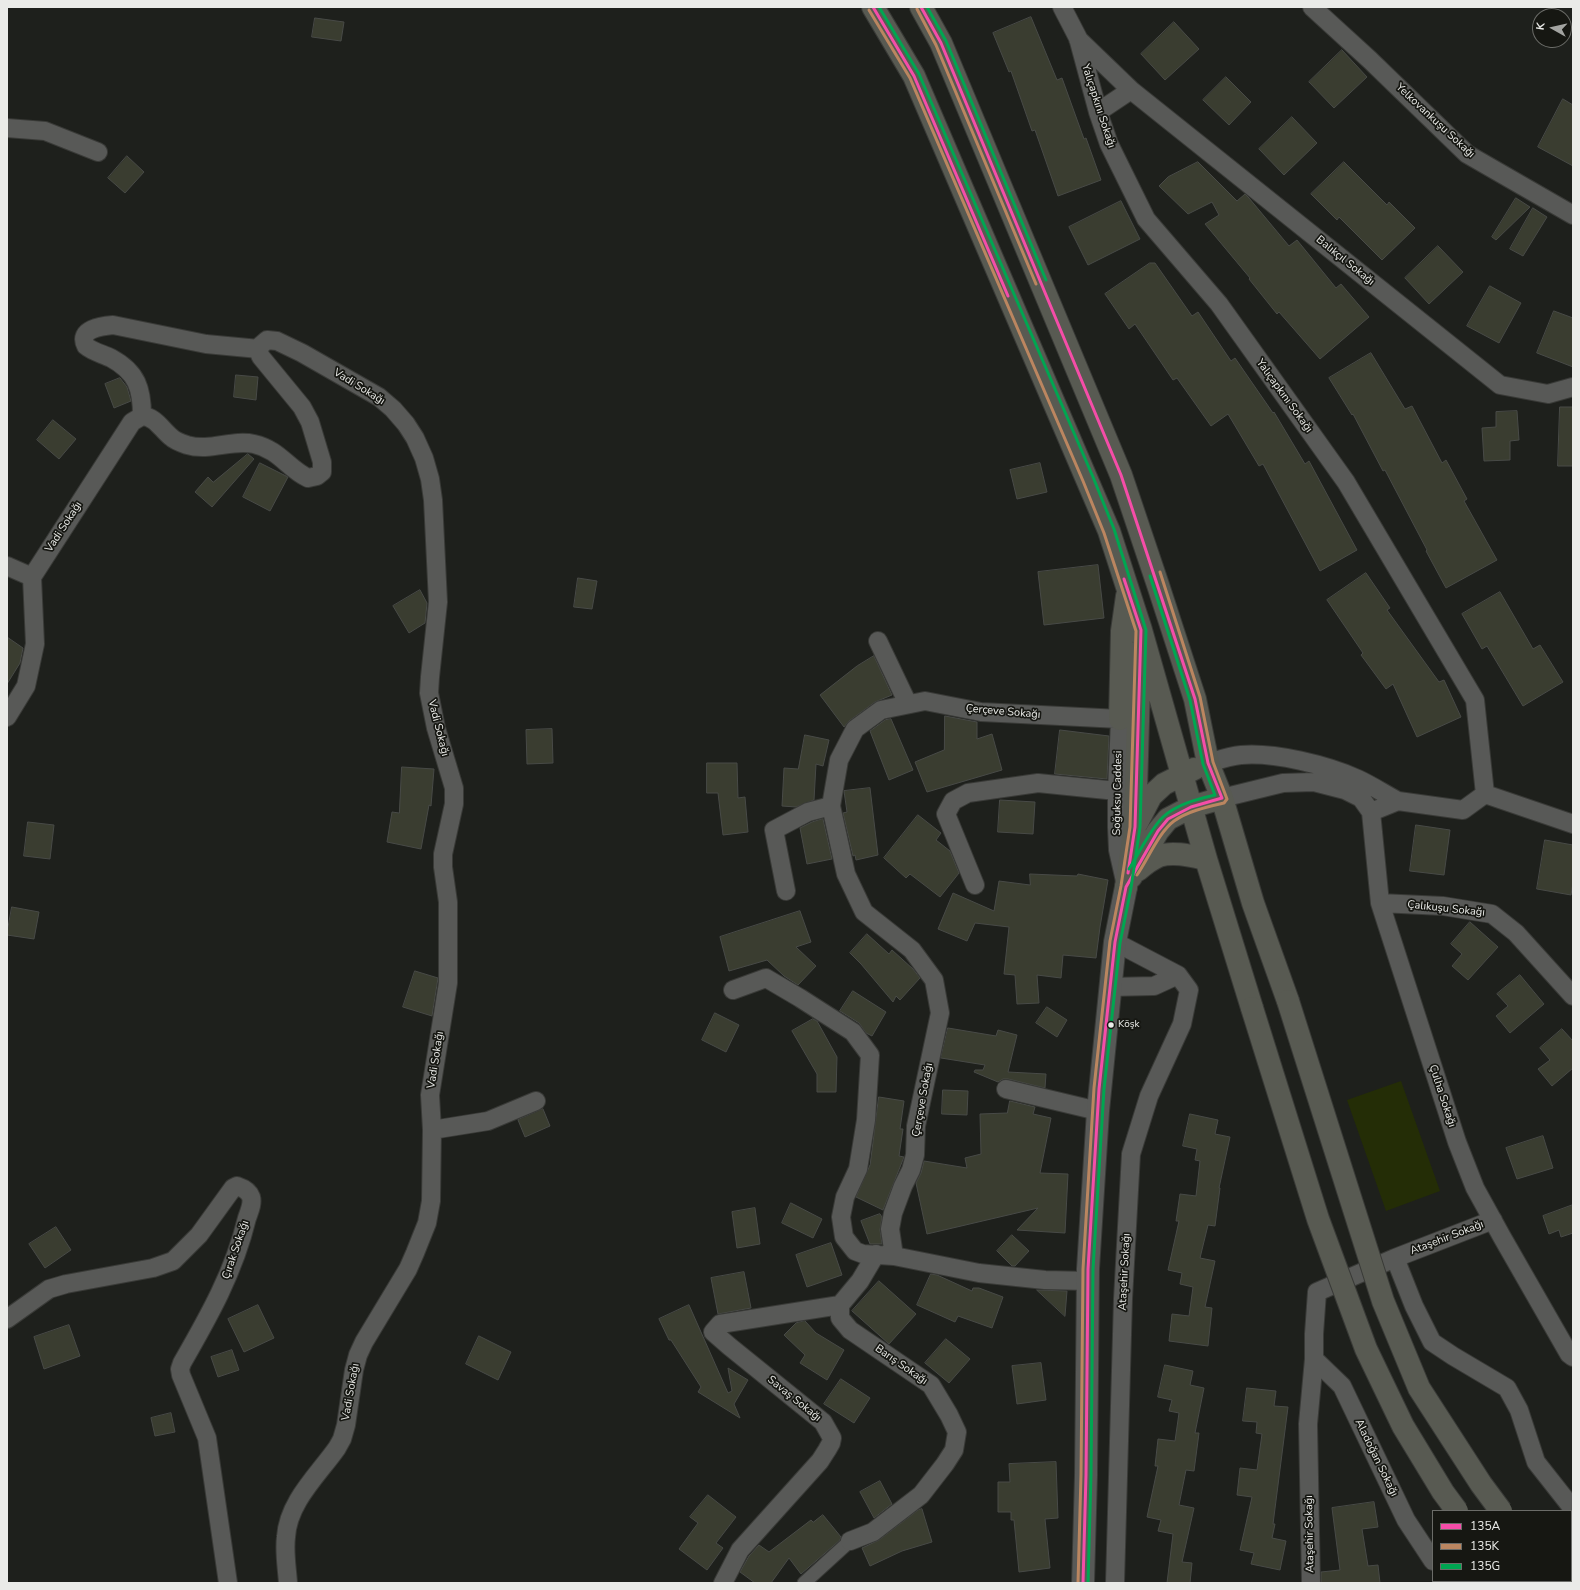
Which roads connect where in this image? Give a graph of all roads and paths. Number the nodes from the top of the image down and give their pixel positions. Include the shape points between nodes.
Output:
1 (873, 7) edge
2 (921, 7) edge
3 (1062, 7) edge
4 (1312, 7) edge
5 (1078, 38) junction
6 (1132, 90) junction
7 (1098, 112) junction
8 (7, 128) edge
9 (98, 152) dead end
10 (1573, 216) edge
11 (259, 349) junction
12 (1573, 387) edge
13 (142, 416) junction
14 (7, 566) edge
15 (32, 577) junction
16 (1128, 590) junction
17 (1141, 630) junction
18 (878, 641) dead end
19 (908, 704) junction
20 (7, 717) edge
21 (1120, 719) junction
22 (1208, 763) junction
23 (1182, 774) junction
24 (1117, 791) junction
25 (1485, 794) junction
26 (1222, 798) junction
27 (1398, 801) junction
28 (831, 806) junction
29 (1191, 807) junction
30 (1371, 812) junction
31 (1573, 824) edge
32 (1135, 826) junction
33 (1206, 859) junction
34 (1130, 880) junction
35 (975, 885) dead end
36 (786, 891) dead end
37 (1380, 903) junction
38 (1115, 942) junction
39 (1178, 974) junction
40 (1110, 987) junction
41 (732, 990) dead end
42 (1573, 996) edge
43 (1006, 1089) dead end
44 (536, 1101) dead end
45 (1098, 1111) junction
46 (432, 1130) junction
47 (1493, 1220) junction
48 (876, 1254) junction
49 (894, 1256) junction
50 (1395, 1258) junction
51 (1088, 1281) junction
52 (840, 1305) junction
53 (7, 1319) edge
54 (1573, 1357) edge
55 (1314, 1359) junction
56 (1573, 1509) edge
57 (1456, 1510) edge
58 (1500, 1510) edge
59 (850, 1541) joint
60 (1432, 1559) edge
61 (228, 1583) edge
62 (288, 1583) edge
63 (723, 1583) edge
64 (804, 1583) edge
65 (1083, 1583) edge
66 (1115, 1583) edge
67 (1311, 1583) edge

1 - 16 highway via 914,76 1091,486
2 - 22 highway via 941,43 1121,474 1195,699
3 - 5 street, Yalıçapkını Sokağı
4 - 10 street, Yelkovankuşu Sokağı via 1467,154
5 - 6 street, Balıkçıl Sokağı
5 - 7 street, Yalıçapkını Sokağı
6 - 7 street
6 - 12 street, Balıkçıl Sokağı via 1500,385 1548,394
7 - 25 street, Yalıçapkını Sokağı via 1109,144 1146,219 1219,304 1346,482 1450,655 1475,700
8 - 9 street via 45,131
11 - 13 street via 194,342 113,325 90,330 85,335 86,346 119,363 139,385
11 - 13 street via 261,357 302,407 310,422 322,462 322,472 317,476 308,478 271,450 252,444 208,448 187,445 171,437 154,419
11 - 46 street, Vadi Sokağı via 267,340 277,341 379,397 393,409 415,438 430,479 438,602 429,693 436,728 454,788 454,804 443,861 448,902 448,983 430,1095
13 - 15 street, Vadi Sokağı via 132,422
14 - 15 street
15 - 20 street via 35,644 26,686
16 - 17 highway
16 - 21 highway via 1122,632
17 - 23 highway
17 - 32 highway
18 - 19 street
19 - 21 street, Çerçeve Sokağı via 924,701 981,712
19 - 28 street, Çerçeve Sokağı via 880,710 855,729 839,760
21 - 24 street, Soğuksu Caddesi
22 - 23 highway
22 - 26 highway
22 - 27 street via 1241,755 1301,761 1358,778
23 - 29 highway
23 - 32 highway via 1164,784 1151,796
24 - 34 street, Soğuksu Caddesi via 1118,850
24 - 35 street via 1038,783 968,793 953,801 946,814
25 - 27 street via 1463,810
25 - 31 street
26 - 29 highway
26 - 30 street via 1283,783 1314,782 1345,790 1361,798
26 - 58 highway, bridge via 1253,903 1288,1001 1383,1301 1419,1388 1480,1484
27 - 30 street
28 - 36 street via 808,812 774,830
28 - 49 street, Çerçeve Sokağı via 846,874 864,912 912,950 934,980 940,1013 916,1126 912,1170 893,1213 890,1229
29 - 33 highway
29 - 34 highway via 1168,819 1158,831
30 - 37 street, Çulha Sokağı
32 - 34 highway
33 - 34 highway via 1187,855 1159,856
33 - 57 highway, bridge via 1318,1219 1366,1349 1403,1426
34 - 38 main road, Soğuksu Caddesi
37 - 42 street, Çalıkuşu Sokağı via 1443,906 1492,914 1516,933
37 - 47 street, Çulha Sokağı via 1457,1142 1475,1188
38 - 39 street
38 - 40 main road, Soğuksu Caddesi
39 - 40 street via 1154,986
39 - 66 street, Ataşehir Sokağı via 1189,990 1182,1024 1149,1096 1131,1154 1123,1299
40 - 45 main road, Soğuksu Caddesi
41 - 48 street via 766,978 853,1032 870,1055 866,1120 858,1169 845,1197 841,1217 844,1237 855,1251
43 - 45 street
44 - 46 street via 488,1121
45 - 51 main road, Soğuksu Caddesi
46 - 62 street, Vadi Sokağı via 431,1201 427,1223 408,1269 358,1355 342,1439 292,1512 286,1537
47 - 50 street, Ataşehir Sokağı
47 - 54 street, Çulha Sokağı via 1568,1354
48 - 49 street
48 - 52 street via 860,1281
49 - 51 street via 979,1273 1045,1280
50 - 55 street, Ataşehir Sokağı via 1317,1292
50 - 56 street via 1432,1342 1507,1388 1519,1410 1536,1462
51 - 65 main road, Soğuksu Caddesi
52 - 59 street, Barış Sokağı via 840,1318 850,1330 931,1385 957,1432 954,1450 920,1495 873,1532
52 - 63 street, Savaş Sokağı via 720,1324 713,1332 823,1422 832,1438 820,1461 740,1550
53 - 61 street, Çırak Sokağı via 49,1289 81,1280 153,1268 173,1261 199,1234 233,1188 238,1186 247,1191 252,1201 233,1263 220,1295 180,1369 207,1438
55 - 60 street, Aladoğan Sokağı via 1342,1386 1406,1520
55 - 67 street, Ataşehir Sokağı via 1308,1424
59 - 64 street

